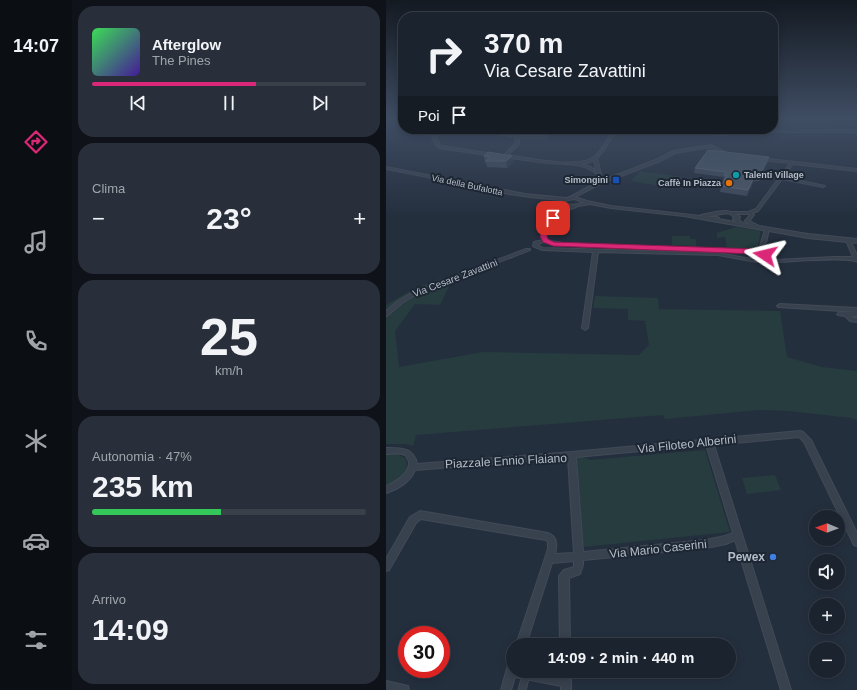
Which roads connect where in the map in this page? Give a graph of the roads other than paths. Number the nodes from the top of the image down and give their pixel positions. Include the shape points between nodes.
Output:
1 (466, 151) edge
2 (510, 151) edge
3 (600, 151) edge
4 (682, 151) edge
5 (688, 151) edge
6 (715, 151) edge
7 (726, 151) edge
8 (505, 156) junction
9 (595, 158) junction
10 (756, 159) edge
11 (574, 163) junction
12 (792, 163) junction
13 (597, 165) junction
14 (386, 168) edge
15 (857, 170) edge
16 (599, 174) junction
17 (781, 178) junction
18 (604, 179) junction
19 (597, 184) junction
20 (823, 186) dead end
21 (586, 189) junction
22 (593, 190) junction
23 (565, 201) junction
24 (579, 204) junction
25 (732, 213) junction
26 (750, 213) junction
27 (684, 215) junction
28 (716, 216) junction
29 (692, 217) junction
30 (736, 219) junction
31 (726, 221) junction
32 (741, 226) junction
33 (757, 227) junction
34 (767, 229) junction
35 (848, 240) junction
36 (857, 241) edge
37 (548, 243) junction
38 (536, 244) junction
39 (544, 248) junction
40 (528, 250) junction
41 (596, 250) junction
42 (752, 252) junction
43 (761, 253) junction
44 (765, 259) junction
45 (750, 260) junction
46 (856, 260) edge
47 (780, 306) dead end
48 (857, 310) edge
49 (386, 314) edge
50 (840, 314) dead end
51 (857, 314) edge
52 (851, 319) edge
53 (585, 328) dead end
54 (709, 442) junction
55 (386, 451) edge
56 (572, 455) junction
57 (413, 467) junction
58 (386, 490) edge
59 (737, 535) junction
60 (857, 542) edge
61 (578, 557) junction
62 (549, 559) junction
63 (386, 567) edge
64 (522, 638) edge
65 (565, 638) edge
66 (509, 678) edge
67 (525, 678) edge
68 (546, 678) edge
69 (566, 681) edge
70 (386, 686) edge
71 (404, 690) edge
72 (506, 690) edge
73 (522, 690) edge
74 (786, 690) edge

1 - 8 street
2 - 8 street
3 - 9 street
4 - 18 street, Via Cesare Zavattini via 673,152 659,160
5 - 22 street via 674,153
6 - 7 street via 731,155
8 - 11 street
9 - 11 street
9 - 13 street
10 - 12 street
11 - 16 street
12 - 15 street
12 - 17 street
13 - 16 street
13 - 18 street
14 - 23 street, Via della Bufalotta via 503,192
16 - 19 street
17 - 20 street
17 - 26 street via 757,210
18 - 19 street, Via Cesare Zavattini
18 - 22 street
19 - 21 street, Via Cesare Zavattini
21 - 22 street
21 - 23 street, Via Cesare Zavattini
22 - 24 street via 581,197
23 - 24 street
23 - 24 street
23 - 38 street, Via Cesare Zavattini via 546,223
24 - 27 street
24 - 37 street via 564,210 549,223 543,236
25 - 26 street
25 - 28 street via 723,212
25 - 30 street via 737,216
26 - 33 street via 752,215 747,221
27 - 28 street
27 - 29 street
28 - 29 street
28 - 31 street
29 - 32 street
30 - 31 street
30 - 33 street via 740,223
31 - 32 street
32 - 34 street
33 - 34 street
34 - 35 street
34 - 43 street
35 - 36 street
35 - 46 street
37 - 38 street
37 - 39 street via 549,246
37 - 42 street
38 - 39 street via 536,247
38 - 40 street, Via Cesare Zavattini
39 - 40 street, Via Cesare Zavattini
39 - 41 street, Via Cesare Zavattini
40 - 49 street, Via Cesare Zavattini via 415,293 396,304
41 - 45 street, Via Cesare Zavattini via 720,254
41 - 53 street
42 - 43 street
42 - 45 street via 746,255
43 - 44 street via 766,256
44 - 45 street, Via Cesare Zavattini
44 - 46 street, Via Cesare Zavattini
47 - 48 street
50 - 52 street
51 - 52 street
54 - 56 street, Via Filoteo Alberini
54 - 59 street
54 - 60 street, Via Filoteo Alberini via 803,435
55 - 57 street via 400,450 406,453 413,461
56 - 57 street, Piazzale Ennio Flaiano
56 - 61 street, Piazzale Ennio Flaiano
57 - 58 street via 404,481
59 - 61 street, Via Mario Caserini via 706,544
59 - 74 street
61 - 62 street, Via Mario Caserini
61 - 65 street via 578,570 564,576
62 - 63 street via 553,546 552,541 546,536 425,515 418,516 412,522
62 - 64 street
66 - 72 street
67 - 73 street
68 - 69 street
70 - 71 street

